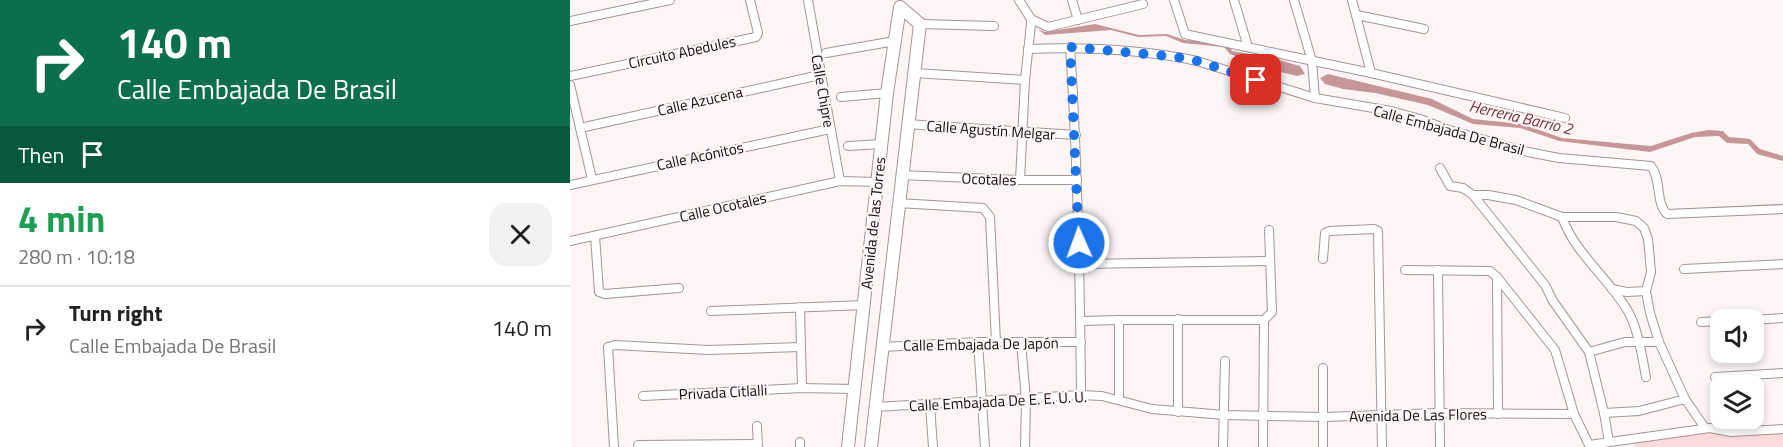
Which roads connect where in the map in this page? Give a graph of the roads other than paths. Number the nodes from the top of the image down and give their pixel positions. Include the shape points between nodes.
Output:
1 (670, 0) edge
2 (750, 0) edge
3 (808, 0) edge
4 (1018, 0) edge
5 (1072, 0) edge
6 (1174, 0) edge
7 (1234, 0) edge
8 (1294, 0) edge
9 (1352, 0) edge
10 (899, 4) edge
11 (1143, 4) dead end
12 (1357, 15) junction
13 (1078, 20) junction
14 (570, 21) edge
15 (920, 24) junction
16 (1031, 25) junction
17 (994, 26) dead end
18 (1424, 28) dead end
19 (895, 41) junction
20 (1070, 47) junction
21 (1248, 47) junction
22 (1028, 49) junction
23 (826, 53) dead end
24 (1312, 61) junction
25 (915, 73) junction
26 (1371, 73) junction
27 (820, 75) junction
28 (570, 76) edge
29 (1025, 80) junction
30 (570, 85) edge
31 (887, 93) junction
32 (842, 97) dead end
33 (1315, 98) junction
34 (1565, 118) dead end
35 (907, 124) junction
36 (580, 128) junction
37 (830, 129) junction
38 (1023, 131) junction
39 (1076, 135) junction
40 (882, 144) junction
41 (848, 146) dead end
42 (1440, 168) dead end
43 (901, 175) junction
44 (592, 179) junction
45 (1020, 180) junction
46 (1077, 180) junction
47 (840, 181) junction
48 (878, 182) junction
49 (570, 185) edge
50 (1473, 195) junction
51 (898, 203) junction
52 (1783, 209) edge
53 (1562, 217) junction
54 (1269, 231) dead end
55 (595, 236) junction
56 (570, 241) edge
57 (1323, 260) dead end
58 (1270, 261) junction
59 (1080, 264) junction
60 (1783, 264) edge
61 (1684, 269) dead end
62 (1405, 270) dead end
63 (1438, 270) junction
64 (1497, 277) junction
65 (679, 288) dead end
66 (1612, 289) junction
67 (1646, 291) junction
68 (864, 305) junction
69 (800, 307) junction
70 (711, 311) dead end
71 (1783, 318) edge
72 (1764, 319) edge
73 (1119, 320) junction
74 (1178, 320) junction
75 (1264, 320) junction
76 (1081, 321) junction
77 (1701, 322) dead end
78 (1710, 322) edge
79 (1639, 341) junction
80 (978, 342) junction
81 (996, 342) junction
82 (1021, 342) junction
83 (1081, 342) junction
84 (1659, 342) junction
85 (882, 346) junction
86 (801, 347) junction
87 (1589, 352) junction
88 (1225, 361) dead end
89 (1323, 368) dead end
90 (857, 369) junction
91 (878, 371) junction
92 (1783, 373) edge
93 (1749, 375) edge
94 (1646, 377) dead end
95 (802, 388) junction
96 (854, 389) junction
97 (1081, 395) junction
98 (643, 396) dead end
99 (1685, 399) junction
100 (1026, 400) junction
101 (1119, 400) junction
102 (981, 401) junction
103 (930, 405) junction
104 (875, 407) junction
105 (1178, 412) junction
106 (1439, 413) junction
107 (1604, 413) junction
108 (1498, 414) junction
109 (1574, 414) junction
110 (1225, 415) junction
111 (1263, 416) junction
112 (1382, 416) junction
113 (1324, 417) junction
114 (757, 426) dead end
115 (1705, 429) junction
116 (1783, 429) edge
117 (1609, 442) junction
118 (638, 446) dead end
119 (757, 446) edge
120 (1589, 446) edge
121 (614, 447) edge
122 (848, 447) edge
123 (871, 447) edge
124 (933, 447) edge
125 (985, 447) edge
126 (1025, 447) edge
127 (1223, 447) edge
128 (1263, 447) edge
129 (1323, 447) edge
130 (1382, 447) edge
131 (1440, 447) edge

1 - 14 street
2 - 28 street, Circuito Abedules via 756,37
3 - 27 street, Calle Chipre
4 - 16 street
5 - 13 street
6 - 21 street via 1185,34
7 - 21 street
8 - 24 street
9 - 12 street
10 - 15 main road
10 - 19 main road, Avenida de las Torres
11 - 13 street
12 - 18 street
12 - 26 street
13 - 16 street via 1048,27
15 - 17 street
15 - 25 main road
16 - 22 street
19 - 23 street
19 - 31 main road, Avenida de las Torres
20 - 22 street, Calle Embajada De Brasil
20 - 33 street, Calle Embajada De Brasil via 1187,59
20 - 39 street
21 - 24 street
22 - 29 street
24 - 26 street
24 - 33 street
25 - 29 street
25 - 35 main road
26 - 34 street
27 - 36 street, Calle Azucena
27 - 37 street, Calle Chipre
29 - 38 street
30 - 36 street
31 - 32 street
31 - 40 main road, Avenida de las Torres
33 - 52 street, Calle Embajada De Brasil via 1391,111 1528,152 1651,166 1657,173 1662,209 1667,214
35 - 38 street, Calle Agustín Melgar
35 - 43 main road
36 - 44 street
37 - 44 street, Calle Acónitos
37 - 47 street, Calle Chipre
38 - 39 street, Calle Agustín Melgar
38 - 45 street
39 - 46 street
40 - 41 street
40 - 48 main road, Avenida de las Torres
42 - 50 street via 1450,186
43 - 45 street, Ocotales
43 - 51 main road
44 - 49 street, Calle Acónitos
45 - 46 street, Ocotales
46 - 59 street
47 - 48 street, Calle Ocotales
47 - 55 street, Calle Ocotales
48 - 68 main road, Avenida de las Torres
50 - 53 street via 1516,200
50 - 87 street via 1545,285
51 - 81 street via 987,211
51 - 85 main road
53 - 66 street via 1568,234
53 - 67 street via 1616,217 1635,221 1644,228 1651,272
54 - 58 street
55 - 56 street, Calle Ocotales
55 - 65 street via 599,292
57 - 112 street via 1324,233 1378,231
58 - 59 street
58 - 75 street via 1272,312
59 - 76 street
60 - 61 street
62 - 63 street
63 - 64 street via 1490,271
63 - 106 street
64 - 108 street
64 - 109 street via 1555,350
66 - 67 street
66 - 79 street via 1629,313
67 - 84 street
68 - 69 street
68 - 90 main road, Avenida de las Torres
69 - 70 street
69 - 86 street
71 - 72 street
73 - 74 street
73 - 76 street
73 - 101 street
74 - 75 street
74 - 105 street
75 - 111 street
76 - 83 street
77 - 78 street
79 - 84 street
79 - 87 street
79 - 94 street
80 - 81 street, Calle Embajada De Japón
80 - 85 street, Calle Embajada De Japón
80 - 102 street
81 - 82 street, Calle Embajada De Japón
82 - 83 street, Calle Embajada De Japón
82 - 100 street
83 - 97 street
84 - 99 street
85 - 91 main road
86 - 95 street
86 - 121 street via 608,347
87 - 107 street
88 - 110 street
89 - 113 street
90 - 91 main road
90 - 96 main road, Avenida de las Torres
91 - 104 main road
92 - 93 street
95 - 96 street, Privada Citlalli
95 - 98 street, Privada Citlalli
96 - 122 main road, Avenida de las Torres
97 - 100 street, Calle Embajada De E. E. U. U.
97 - 101 street, Calle Embajada De E. E. U. U.
99 - 107 street via 1640,411
99 - 115 street
100 - 102 street, Calle Embajada De E. E. U. U.
100 - 126 street
101 - 105 street, Calle Embajada De E. E. U. U.
102 - 103 street, Calle Embajada De E. E. U. U.
102 - 125 street
103 - 104 street, Calle Embajada De E. E. U. U.
103 - 124 street
104 - 123 main road
105 - 110 street, Calle Embajada De E. E. U. U.
106 - 108 street, Avenida De Las Flores
106 - 112 street, Avenida De Las Flores
106 - 131 street
107 - 117 street
108 - 109 street, Avenida De Las Flores
109 - 120 street
110 - 111 street, Calle Embajada De E. E. U. U.
110 - 127 street
111 - 113 street, Avenida De Las Flores
111 - 128 street
112 - 113 street, Avenida De Las Flores
112 - 130 street
113 - 129 street
114 - 119 street
115 - 116 street
115 - 117 street
117 - 120 street
118 - 119 street

